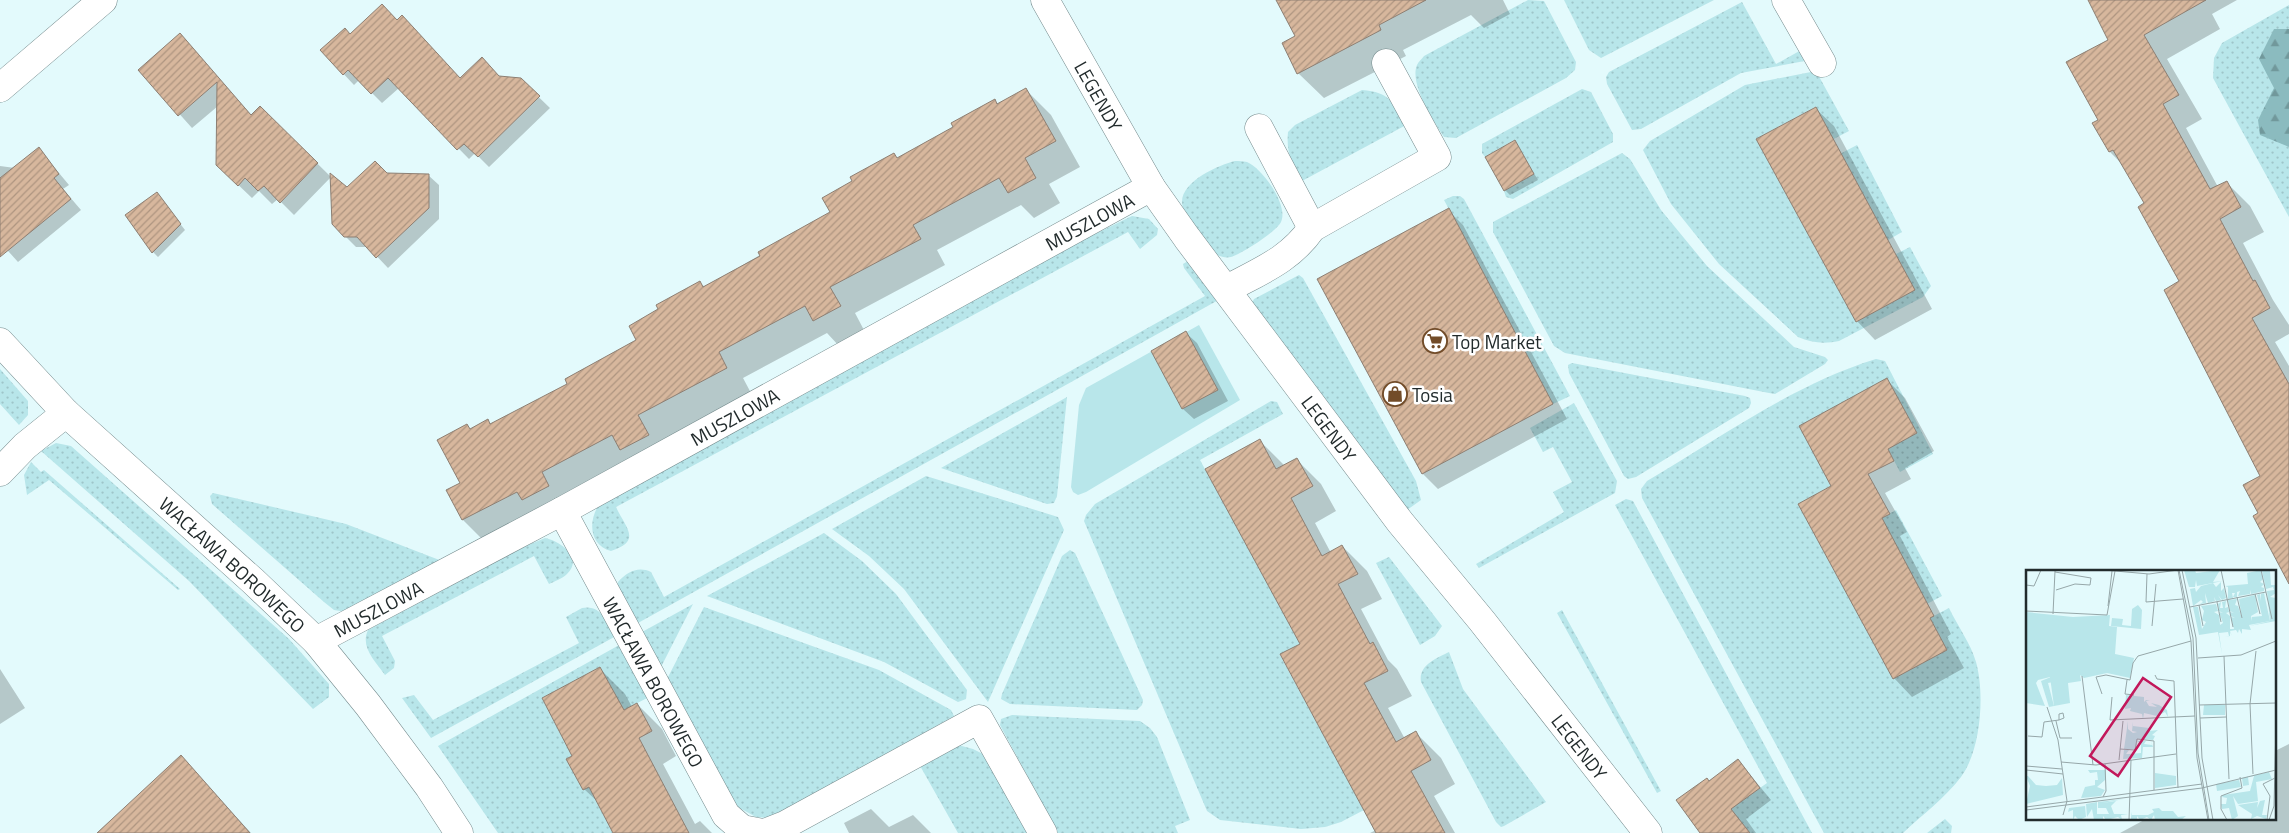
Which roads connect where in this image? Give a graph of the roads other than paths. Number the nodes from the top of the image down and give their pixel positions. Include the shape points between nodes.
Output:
1 (103, 0) edge
2 (1044, 0) edge
3 (1786, 0) edge
4 (1386, 63) dead end
5 (1822, 63) dead end
6 (0, 88) edge
7 (1259, 128) dead end
8 (1151, 188) junction
9 (1312, 228) junction
10 (1227, 290) junction
11 (0, 342) edge
12 (66, 414) junction
13 (0, 472) edge
14 (562, 511) junction
15 (316, 642) junction
16 (459, 833) edge
17 (764, 833) edge
18 (1042, 833) edge
19 (1648, 833) edge

1 - 6 street
2 - 8 street, LEGENDY
3 - 5 street
4 - 9 street via 1437,157
7 - 9 street
8 - 10 street, LEGENDY
8 - 14 street, MUSZLOWA
9 - 10 street via 1300,246 1285,257
10 - 19 street, LEGENDY via 1400,522
11 - 12 street, WACŁAWA BOROWEGO
12 - 13 street via 25,446
12 - 15 street, WACŁAWA BOROWEGO via 253,581
14 - 15 street, MUSZLOWA
14 - 17 street, WACŁAWA BOROWEGO via 726,815 742,829
15 - 16 street, WACŁAWA BOROWEGO via 429,787
17 - 18 street, WACŁAWA BOROWEGO via 785,825 979,719

